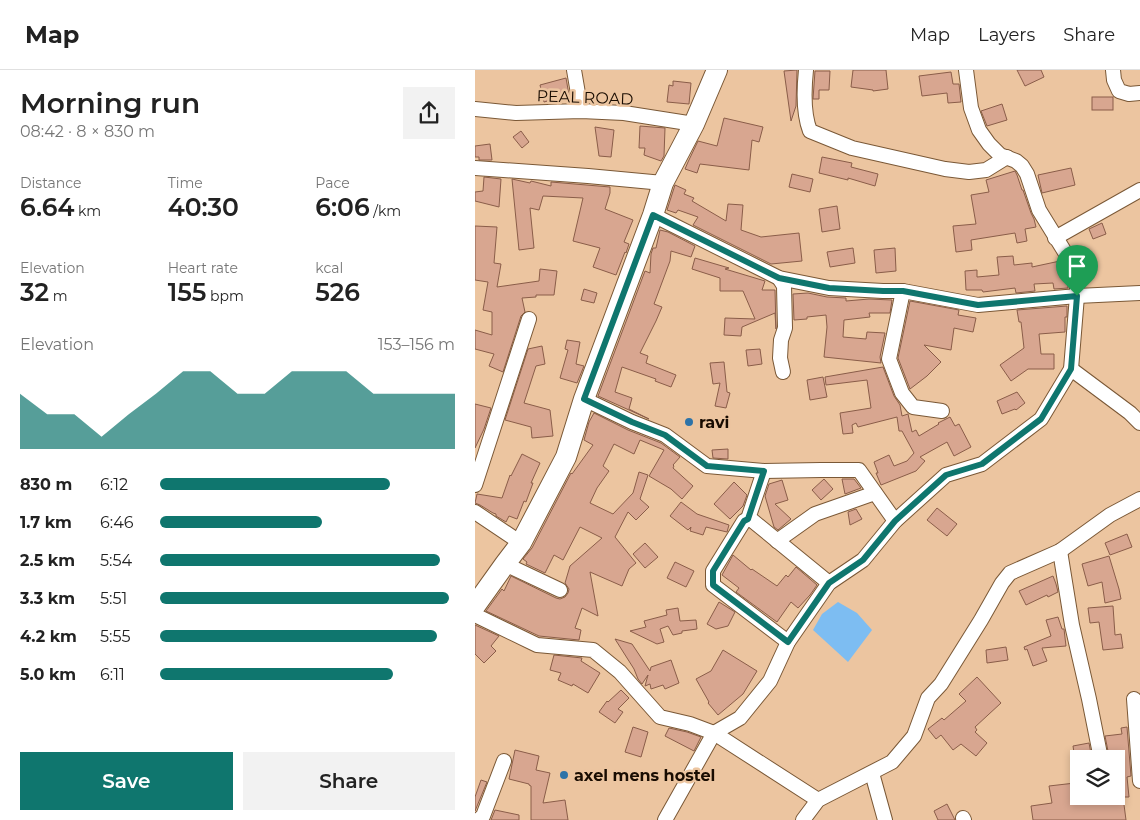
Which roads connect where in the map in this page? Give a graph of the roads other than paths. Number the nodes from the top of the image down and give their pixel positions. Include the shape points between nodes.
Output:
1 (574, 70) edge
2 (717, 70) edge
3 (806, 70) edge
4 (966, 70) edge
5 (1113, 70) edge
6 (1140, 94) edge
7 (475, 110) edge
8 (581, 112) junction
9 (693, 124) junction
10 (1007, 158) junction
11 (475, 168) edge
12 (663, 183) junction
13 (1140, 190) edge
14 (653, 215) junction
15 (1055, 238) junction
16 (779, 278) junction
17 (903, 291) junction
18 (1140, 293) edge
19 (1077, 296) junction
20 (529, 319) dead end
21 (1071, 369) junction
22 (783, 372) dead end
23 (584, 399) junction
24 (942, 411) dead end
25 (1140, 423) edge
26 (764, 471) junction
27 (475, 485) edge
28 (875, 493) junction
29 (1140, 499) edge
30 (475, 512) edge
31 (748, 519) junction
32 (895, 521) junction
33 (777, 541) junction
34 (521, 543) junction
35 (1060, 551) junction
36 (505, 564) junction
37 (829, 583) junction
38 (560, 590) dead end
39 (475, 606) edge
40 (475, 615) edge
41 (788, 642) junction
42 (1134, 699) dead end
43 (714, 733) junction
44 (1099, 750) edge
45 (504, 761) dead end
46 (872, 773) junction
47 (1140, 781) edge
48 (818, 800) junction
49 (478, 820) edge
50 (665, 820) edge
51 (803, 820) edge
52 (885, 820) edge

1 - 8 street
2 - 9 street
3 - 10 street via 804,83 810,131 852,148 945,169 986,170
4 - 10 street via 971,108 979,130 1000,155
5 - 6 street via 1119,90
7 - 8 street, PEAL ROAD
8 - 9 street, PEAL ROAD via 624,113
9 - 12 street
10 - 15 street via 1016,161 1027,174 1039,210
11 - 12 street
12 - 14 street
13 - 15 street
14 - 16 street
14 - 23 street
15 - 19 street via 1071,262
16 - 17 street via 829,288
16 - 22 street via 784,286
17 - 19 street via 978,305
17 - 24 street via 889,359 902,393 913,407
18 - 19 street
19 - 21 street
20 - 27 street
21 - 25 street
21 - 32 street via 1041,419 982,464 946,475
23 - 26 street via 665,435 707,466
23 - 34 street via 566,457
26 - 28 street via 859,470
26 - 31 street
28 - 32 street
28 - 33 street via 815,514
29 - 35 street via 1110,515
30 - 34 street
31 - 33 street
31 - 41 street via 713,571 713,585
32 - 37 street via 863,560
33 - 37 street
34 - 36 street
35 - 44 street via 1072,625
35 - 46 street via 1010,574 1002,583 941,684 928,698 914,736 892,762
36 - 38 street
36 - 39 street
37 - 41 street
40 - 43 street via 537,645 593,650 620,672 660,717
41 - 43 street via 770,681 758,696 740,718
42 - 47 street
43 - 48 street
43 - 50 street
45 - 49 street via 483,816
46 - 48 street
46 - 52 street
48 - 51 street

